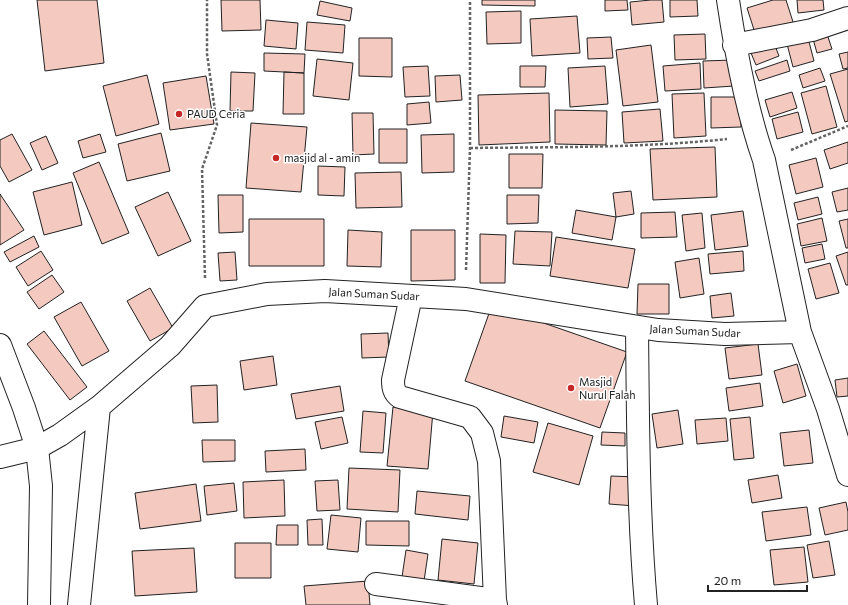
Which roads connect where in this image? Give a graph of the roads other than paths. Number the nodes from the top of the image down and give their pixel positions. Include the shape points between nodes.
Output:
1 (728, 0) edge
2 (848, 18) edge
3 (734, 45) junction
4 (411, 296) junction
5 (637, 328) junction
6 (800, 332) junction
7 (0, 346) edge
8 (99, 407) junction
9 (37, 448) junction
10 (0, 457) edge
11 (848, 475) edge
12 (376, 584) dead end
13 (496, 603) edge
14 (39, 605) edge
15 (79, 605) edge
16 (646, 605) edge

1 - 3 street
2 - 3 street via 812,30
3 - 6 street via 764,160
4 - 5 street, Jalan Suman Sudar via 466,299
4 - 8 street, Jalan Suman Sudar via 325,291 267,294 205,306 170,346
4 - 13 street via 393,387 400,397 470,417 482,433 489,461
5 - 6 street, Jalan Suman Sudar via 698,333
5 - 16 street via 638,445
6 - 11 street via 828,409
7 - 9 street
8 - 9 street
8 - 15 street
9 - 10 street
9 - 14 street via 41,486
12 - 13 street

